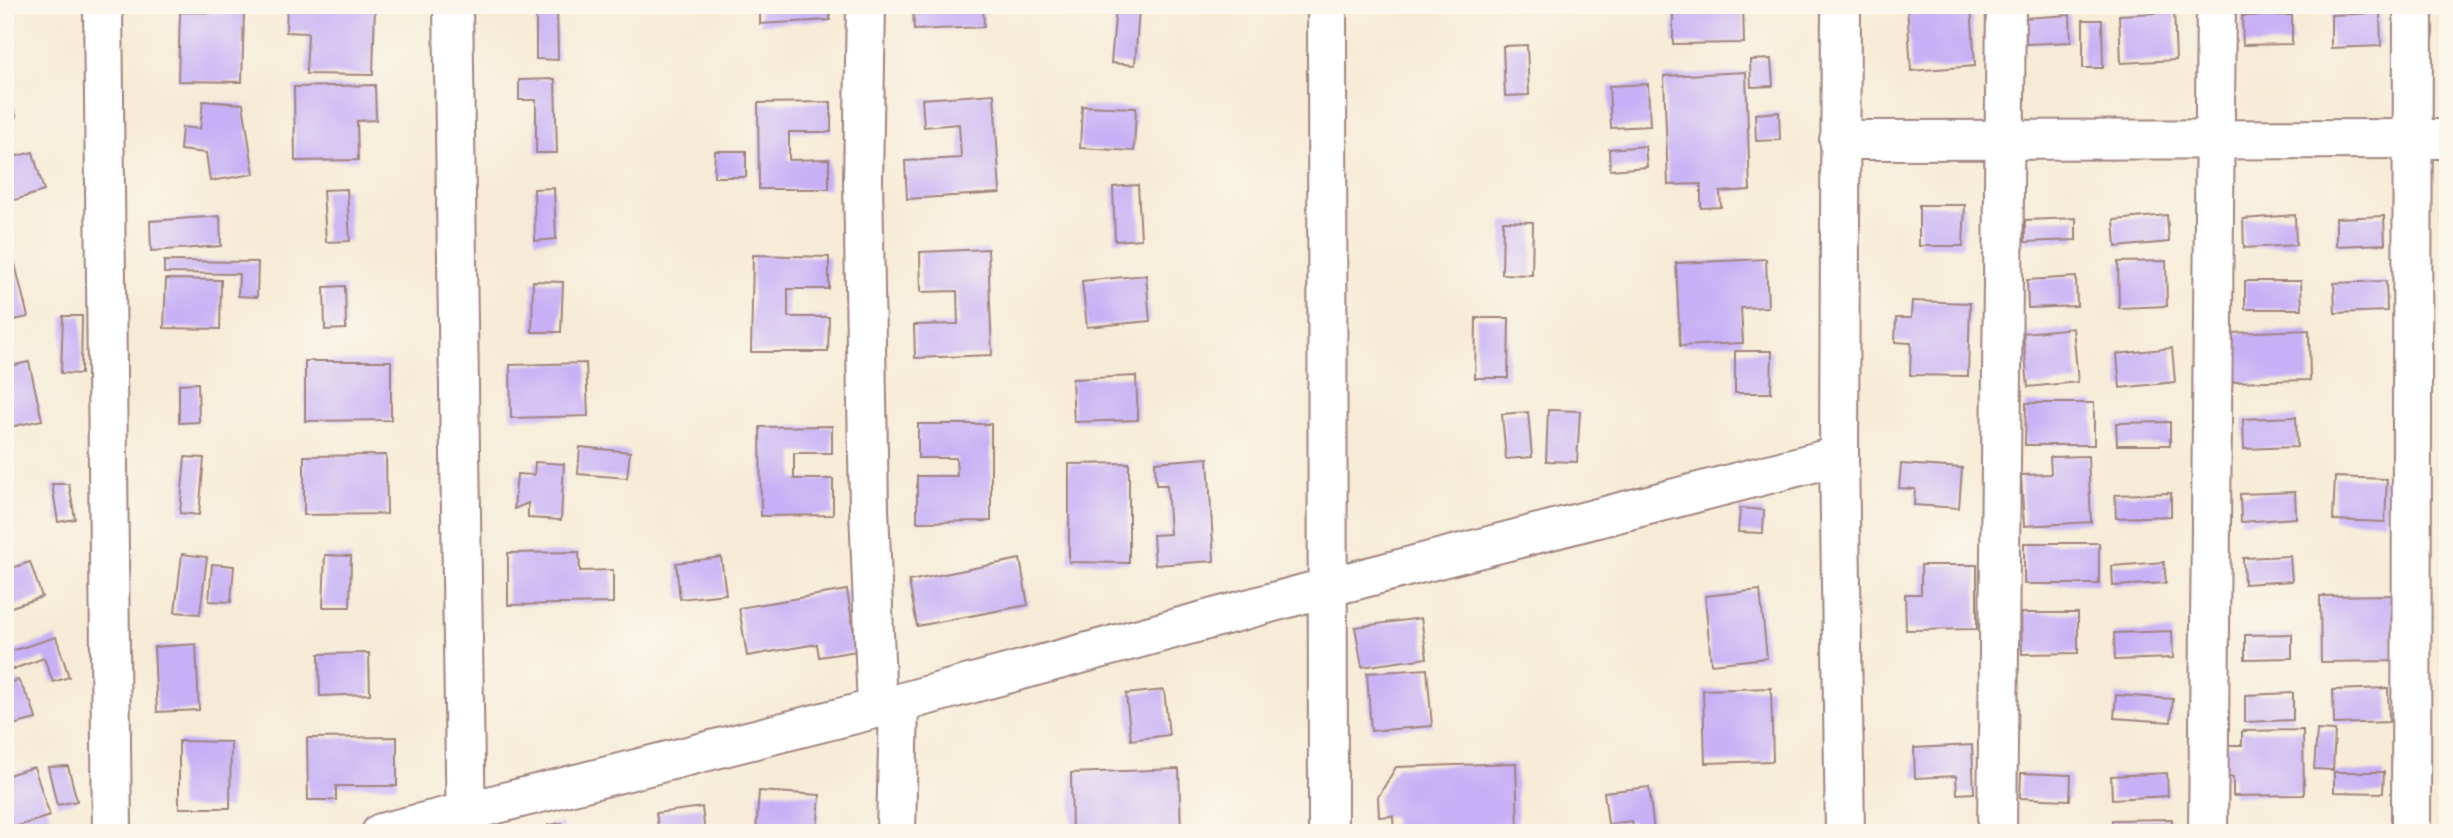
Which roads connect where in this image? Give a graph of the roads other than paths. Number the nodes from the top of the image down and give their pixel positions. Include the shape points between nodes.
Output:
1 (103, 5) edge
2 (453, 5) edge
3 (866, 5) edge
4 (1327, 5) edge
5 (1840, 5) edge
6 (2006, 5) edge
7 (2216, 5) edge
8 (2413, 5) edge
9 (2004, 139) junction
10 (2216, 139) junction
11 (2430, 139) edge
12 (1839, 140) junction
13 (1839, 456) junction
14 (1329, 587) junction
15 (888, 706) junction
16 (466, 822) edge
17 (112, 833) edge
18 (382, 833) edge
19 (896, 833) edge
20 (1328, 833) edge
21 (1844, 833) edge
22 (1997, 833) edge
23 (2208, 833) edge
24 (2411, 833) edge

1 - 17 street
2 - 16 street
3 - 15 street via 863,180 869,508
4 - 14 street
5 - 12 street
6 - 9 street
7 - 10 street
8 - 11 street
9 - 10 street
9 - 12 street
9 - 22 street
10 - 11 street
10 - 23 street
11 - 24 street
12 - 13 street
13 - 14 street
13 - 21 street
14 - 15 street
14 - 20 street
15 - 16 street
15 - 19 street
16 - 18 street

